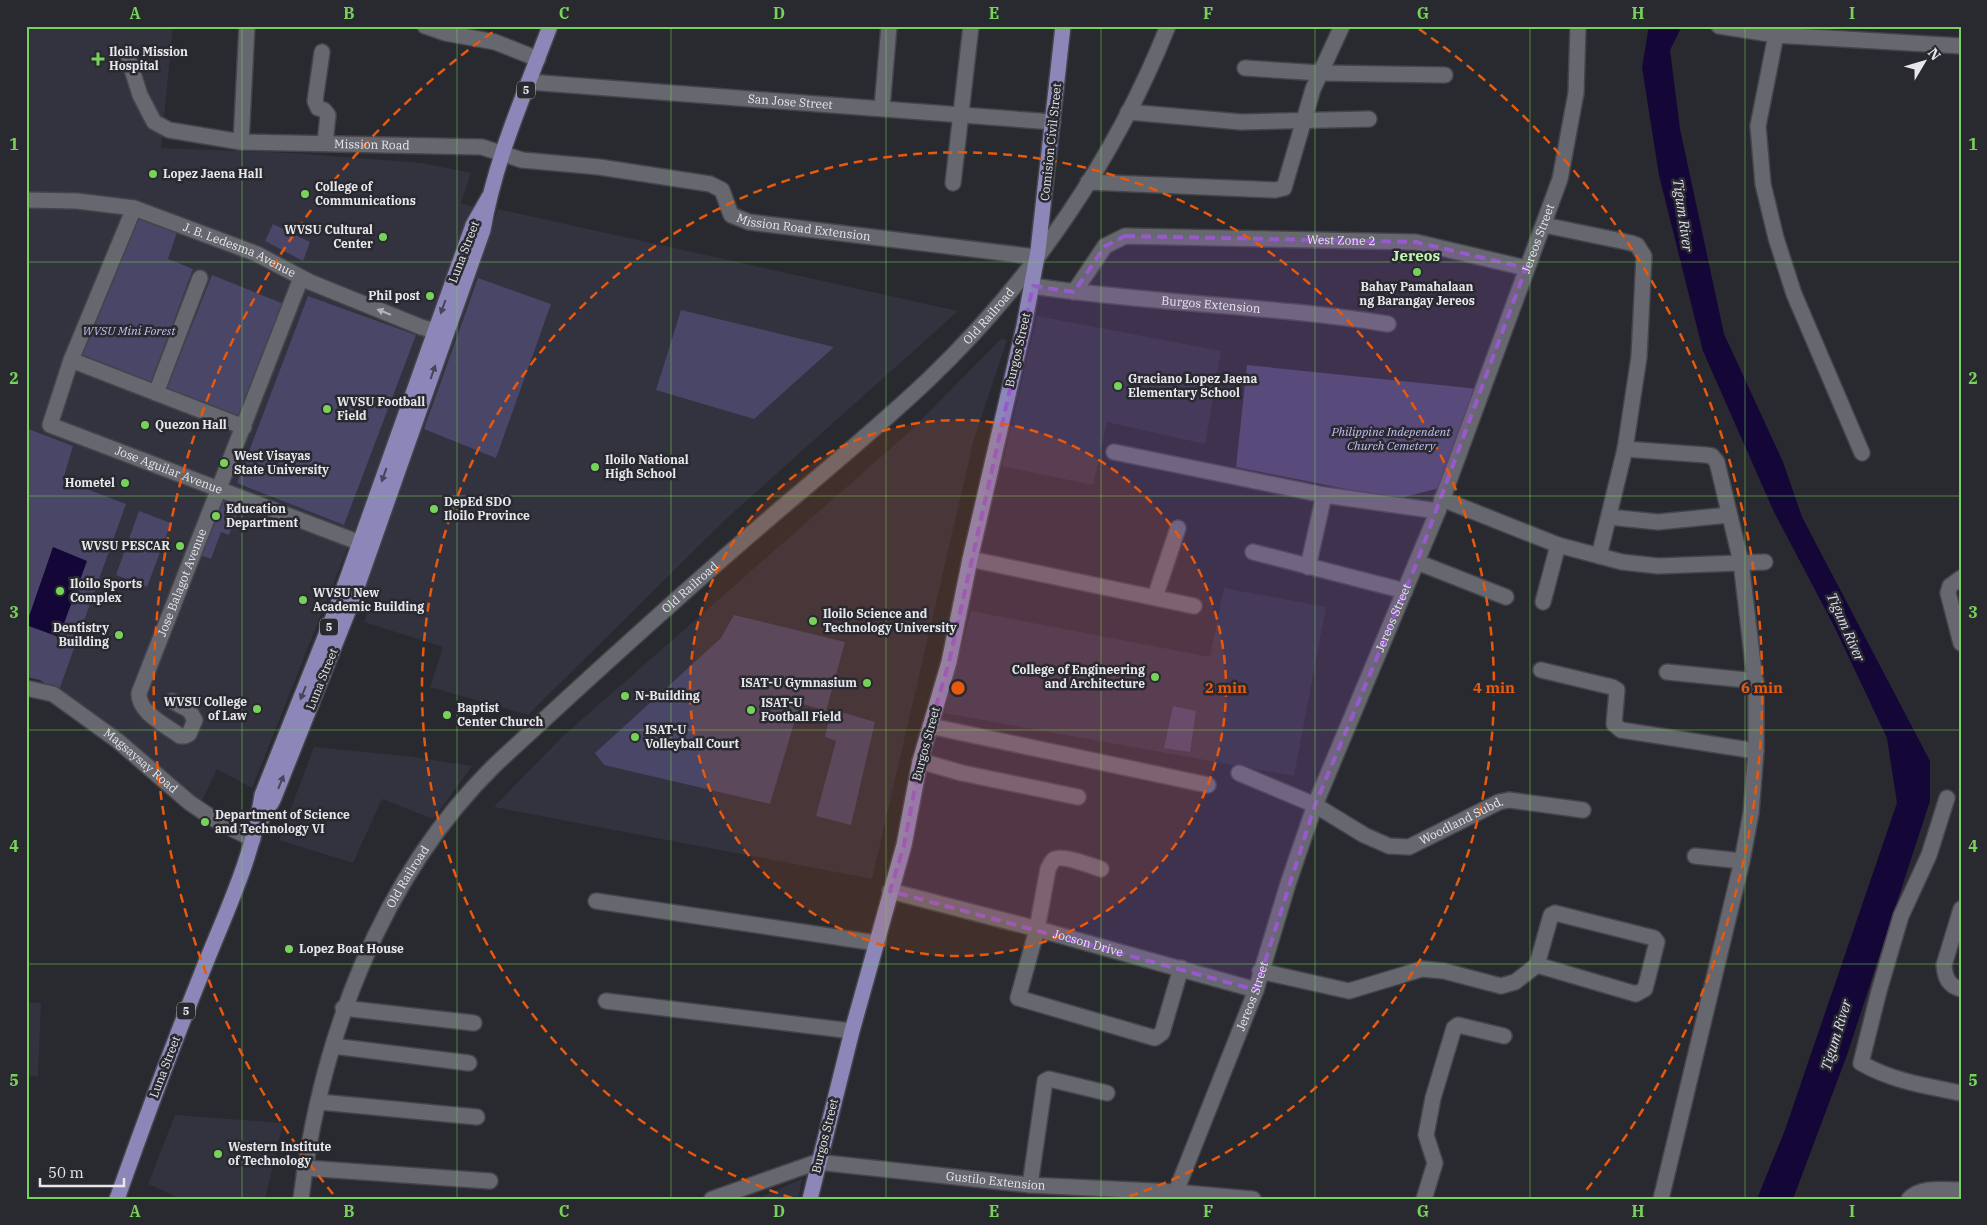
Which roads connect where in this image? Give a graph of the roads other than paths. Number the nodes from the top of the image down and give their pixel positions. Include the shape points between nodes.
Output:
1 (247, 26) edge
2 (425, 26) edge
3 (550, 26) edge
4 (889, 26) edge
5 (971, 26) edge
6 (1064, 26) edge
7 (1168, 26) edge
8 (1342, 26) edge
9 (1578, 26) edge
10 (1719, 26) edge
11 (1769, 34) junction
12 (1961, 46) edge
13 (322, 52) dead end
14 (538, 59) junction
15 (129, 60) dead end
16 (1245, 68) dead end
17 (1321, 73) junction
18 (1445, 75) dead end
19 (529, 82) junction
20 (882, 108) junction
21 (1128, 112) junction
22 (961, 114) junction
23 (1369, 119) dead end
24 (1053, 122) junction
25 (1303, 122) junction
26 (241, 142) junction
27 (325, 143) junction
28 (502, 154) junction
29 (1088, 182) junction
30 (953, 183) dead end
31 (26, 200) edge
32 (134, 208) junction
33 (1544, 225) junction
34 (1038, 257) junction
35 (1526, 268) junction
36 (200, 278) dead end
37 (301, 278) junction
38 (1033, 286) junction
39 (1074, 292) junction
40 (1388, 324) dead end
41 (440, 332) junction
42 (71, 360) junction
43 (156, 393) junction
44 (244, 427) junction
45 (1626, 449) junction
46 (1114, 452) dead end
47 (1862, 454) dead end
48 (218, 489) junction
49 (1324, 495) junction
50 (1440, 505) junction
51 (1729, 515) junction
52 (1608, 517) junction
53 (1178, 528) dead end
54 (1558, 545) junction
55 (366, 546) junction
56 (1253, 552) dead end
57 (1599, 556) junction
58 (970, 559) junction
59 (1417, 562) junction
60 (1741, 562) junction
61 (1765, 562) dead end
62 (1308, 567) junction
63 (1961, 578) edge
64 (1405, 591) junction
65 (1506, 597) dead end
66 (1155, 598) junction
67 (1543, 602) dead end
68 (1194, 606) dead end
69 (1961, 643) edge
70 (1541, 670) dead end
71 (1667, 672) dead end
72 (1756, 681) junction
73 (26, 688) edge
74 (172, 701) dead end
75 (930, 726) junction
76 (1756, 751) junction
77 (920, 761) junction
78 (1239, 773) dead end
79 (1208, 785) dead end
80 (1078, 797) dead end
81 (1947, 798) dead end
82 (1315, 805) junction
83 (1583, 810) dead end
84 (253, 839) junction
85 (1695, 856) dead end
86 (1742, 861) junction
87 (1101, 869) dead end
88 (890, 891) junction
89 (596, 901) dead end
90 (1961, 910) edge
91 (1037, 929) junction
92 (876, 943) junction
93 (1536, 965) junction
94 (1181, 968) junction
95 (1260, 971) junction
96 (1961, 989) edge
97 (1256, 990) junction
98 (606, 1001) dead end
99 (343, 1008) junction
100 (474, 1023) dead end
101 (852, 1031) junction
102 (1504, 1036) dead end
103 (333, 1046) junction
104 (469, 1063) dead end
105 (1961, 1093) edge
106 (1107, 1094) dead end
107 (320, 1102) junction
108 (477, 1117) dead end
109 (817, 1162) junction
110 (305, 1168) junction
111 (490, 1181) dead end
112 (1030, 1185) junction
113 (1961, 1190) edge
114 (1174, 1195) edge
115 (118, 1199) edge
116 (301, 1199) edge
117 (712, 1199) edge
118 (810, 1199) edge
119 (1253, 1199) edge
120 (1424, 1199) edge
121 (1661, 1199) edge
122 (1909, 1199) edge

1 - 26 street
2 - 14 street via 495,42
3 - 14 main road, 5
4 - 20 street
5 - 22 street
6 - 24 main road, Comision Civil Street
7 - 21 street, Old Railroad
8 - 17 street
9 - 33 street, Jereos Street via 1576,93 1560,179
10 - 11 street
11 - 12 street
11 - 47 street via 1758,126 1763,184 1794,294
13 - 27 street via 314,101 328,115
14 - 19 main road, 5
15 - 26 street, Mission Road via 140,95 154,122 169,130
16 - 17 street
17 - 18 street
17 - 25 street
19 - 20 street, San Jose Street
19 - 28 main road, 5
20 - 22 street, San Jose Street
21 - 25 street via 1241,122
21 - 29 street, Old Railroad
22 - 24 street, San Jose Street
22 - 30 street
23 - 25 street
24 - 34 main road, Comision Civil Street
25 - 29 street via 1284,188
26 - 27 street, Mission Road
27 - 28 street, Mission Road via 482,147
28 - 34 street, Mission Road Extension via 522,160 598,167 710,184 722,190 732,215 749,222
28 - 41 main road, Luna Street / 5 via 489,197 473,225
29 - 34 street, Old Railroad
31 - 32 street, J. B. Ledesma Avenue via 77,201
32 - 37 street, J. B. Ledesma Avenue via 257,254
32 - 42 street
33 - 35 street, Jereos Street
33 - 45 street via 1631,243 1642,250 1639,357
34 - 38 main road, Burgos Street
34 - 99 street, Old Railroad via 929,379 736,547 470,789 440,826 393,901
35 - 39 street, West Zone 2 via 1416,242 1125,236 1105,246
35 - 50 street, Jereos Street
36 - 43 street
41 -> 37 street, J. B. Ledesma Avenue
37 - 44 street, Jose Balagot Avenue
38 - 39 street, Burgos Extension
38 - 58 main road, Burgos Street
39 - 40 street, Burgos Extension via 1177,304 1323,314
41 - 55 main road, Luna Street / 5
42 - 43 street
42 - 48 street, Jose Aguilar Avenue via 50,425
43 - 44 street
44 - 48 street, Jose Balagot Avenue
45 - 51 street via 1712,456 1717,462
45 - 52 street
46 - 49 street
48 - 55 street, Jose Aguilar Avenue
48 - 74 street, Jose Balagot Avenue via 139,693 138,701 143,708 180,736 185,736 195,720 189,710
49 - 50 street
49 - 62 street
50 - 54 street
50 - 59 street, Jereos Street
51 - 52 street via 1658,522
51 - 60 street
52 - 57 street
53 - 66 street
54 - 57 street
54 - 67 street
55 - 84 main road, Luna Street / 5 via 273,800
56 - 62 street
57 - 60 street via 1658,566
58 - 66 street
58 - 75 main road, Burgos Street via 949,662
59 - 64 street, Jereos Street
59 - 65 street
60 - 61 street
60 - 72 street
62 - 64 street
63 - 69 street via 1950,586 1948,593
64 - 82 street, Jereos Street
66 - 68 street
70 - 76 street via 1616,690 1614,724 1621,730
71 - 72 street
72 - 76 street
73 - 84 street, Magsaysay Road via 53,694 118,741 190,803
75 - 77 main road, Burgos Street
75 - 79 street
76 - 86 street via 1751,813
77 - 80 street
77 - 88 main road, Burgos Street via 904,845
78 - 82 street, Woodland Subd.
81 - 105 street via 1929,855 1901,916 1861,1063 1880,1074 1905,1082
82 - 83 street, Woodland Subd. via 1364,835 1389,846 1409,847 1498,802 1508,800
82 - 95 street, Jereos Street
84 - 115 main road, Luna Street / 5 via 146,1116
85 - 86 street
86 - 121 street
87 - 91 street, Jocson Drive via 1056,858 1048,869
88 - 91 street
88 - 92 main road, Burgos Street
89 - 92 street
90 - 96 street via 1944,965 1949,983
91 - 94 street, Jocson Drive
91 - 94 street via 1018,998 1154,1038 1162,1033
92 - 101 main road, Burgos Street
93 - 93 street via 1636,994 1645,989 1657,942 1654,938 1555,913 1551,915
93 - 95 street via 1515,982 1501,986 1444,971 1422,969 1349,991
94 - 97 street, Jocson Drive
95 - 97 street, Jereos Street
97 - 114 street, Jereos Street
98 - 101 street
99 - 100 street
99 - 103 street, Old Railroad
101 - 109 main road, Burgos Street
102 - 120 street via 1458,1025 1454,1028 1426,1135 1435,1163
103 - 104 street
103 - 107 street, Old Railroad
106 - 112 street via 1049,1079 1045,1081
107 - 108 street
107 - 110 street, Old Railroad
109 - 112 street, Gustilo Extension
109 - 117 street
109 - 118 main road, Burgos Street
110 - 111 street
110 - 116 street, Old Railroad
112 - 114 street, Gustilo Extension
113 - 122 street via 1928,1190
114 - 119 street, Gustilo Extension

